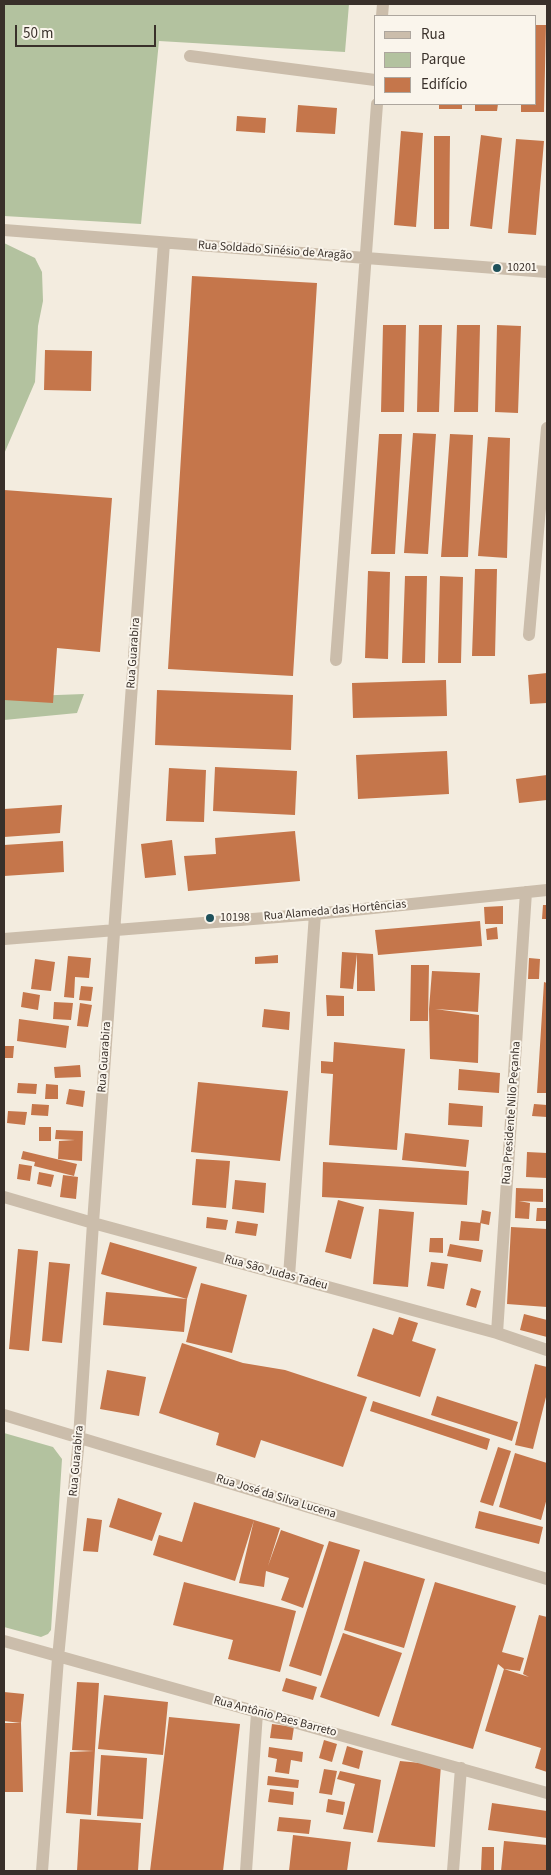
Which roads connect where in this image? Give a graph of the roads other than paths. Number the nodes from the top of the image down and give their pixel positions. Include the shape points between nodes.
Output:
1 (190, 56) dead end
2 (374, 80) edge
3 (377, 105) edge
4 (4, 230) edge
5 (164, 243) junction
6 (365, 258) junction
7 (547, 272) edge
8 (547, 428) edge
9 (529, 635) dead end
10 (336, 660) dead end
11 (547, 890) edge
12 (526, 892) junction
13 (315, 914) junction
14 (114, 931) junction
15 (4, 939) edge
16 (4, 1197) edge
17 (93, 1223) junction
18 (289, 1276) junction
19 (498, 1333) junction
20 (547, 1350) edge
21 (4, 1416) edge
22 (79, 1438) junction
23 (547, 1579) edge
24 (4, 1642) edge
25 (58, 1658) junction
26 (257, 1713) junction
27 (461, 1768) junction
28 (547, 1793) edge
29 (42, 1871) edge
30 (246, 1871) edge
31 (453, 1871) edge

1 - 2 street
3 - 6 street
4 - 5 street, Rua Soldado Sinésio de Aragão
5 - 6 street, Rua Soldado Sinésio de Aragão
5 - 14 street, Rua Guarabira
6 - 7 street, Rua Soldado Sinésio de Aragão
6 - 10 street
8 - 9 street
11 - 12 street, Rua Alameda das Hortências
12 - 13 street, Rua Alameda das Hortências
12 - 19 street, Rua Presidente Nilo Peçanha
13 - 14 street, Rua Alameda das Hortências
13 - 18 street
14 - 15 street, Rua Alameda das Hortências
14 - 17 street, Rua Guarabira
16 - 17 street, Rua São Judas Tadeu
17 - 18 street, Rua São Judas Tadeu
17 - 22 street, Rua Guarabira
18 - 19 street, Rua São Judas Tadeu
19 - 20 street, Rua São Judas Tadeu
21 - 22 street, Rua José da Silva Lucena
22 - 23 street, Rua José da Silva Lucena
22 - 25 street, Rua Guarabira
24 - 25 street, Rua Antônio Paes Barreto
25 - 26 street, Rua Antônio Paes Barreto
25 - 29 street, Rua Guarabira
26 - 27 street, Rua Antônio Paes Barreto
26 - 30 street
27 - 28 street, Rua Antônio Paes Barreto
27 - 31 street

